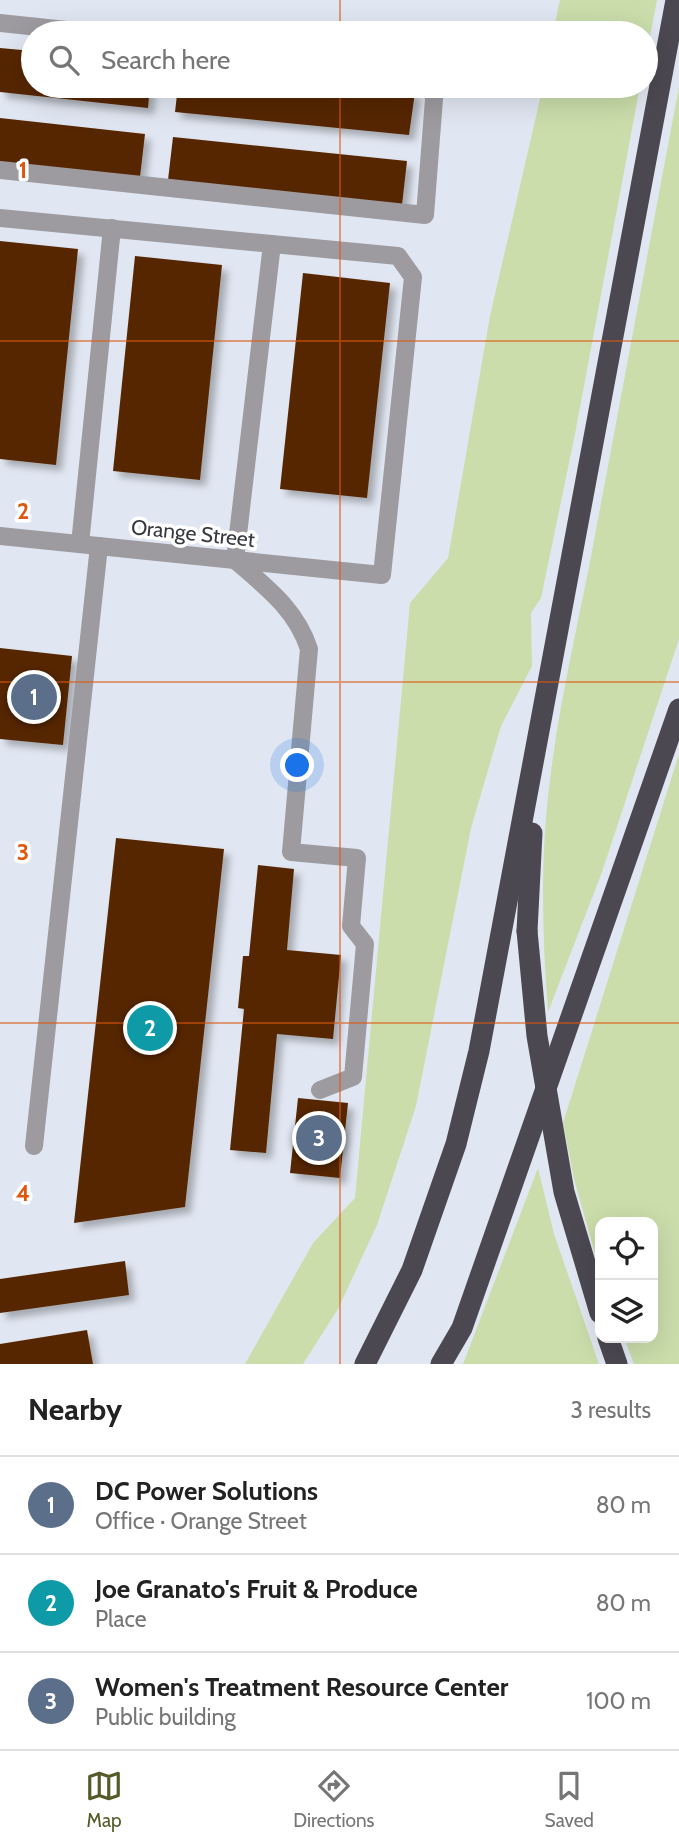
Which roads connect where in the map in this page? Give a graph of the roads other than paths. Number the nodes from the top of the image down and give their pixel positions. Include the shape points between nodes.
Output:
1 (676, 0) edge
2 (0, 23) edge
3 (21, 25) edge
4 (658, 96) edge
5 (434, 98) edge
6 (658, 98) edge
7 (0, 170) edge
8 (0, 218) edge
9 (112, 228) junction
10 (272, 244) junction
11 (0, 536) edge
12 (80, 544) junction
13 (99, 547) junction
14 (235, 560) junction
15 (548, 684) junction
16 (679, 709) edge
17 (320, 1090) dead end
18 (34, 1146) dead end
19 (595, 1296) edge
20 (365, 1364) edge
21 (441, 1364) edge

1 - 4 highway
2 - 3 street
5 - 7 street via 425,215
6 - 15 highway
8 - 9 street
9 - 10 street
9 - 12 street
10 - 14 street
10 - 14 street, Orange Street via 398,256 412,277 382,575
11 - 12 street, Orange Street
12 - 13 street, Orange Street
13 - 14 street, Orange Street
13 - 18 street
14 - 17 street via 283,601 304,632 309,649 291,852 357,858 351,926 365,944 353,1077
15 - 19 highway, bridge via 530,850 527,931 537,1036 564,1192
15 - 20 highway via 479,1051 456,1144 412,1270
16 - 21 highway via 462,1328

